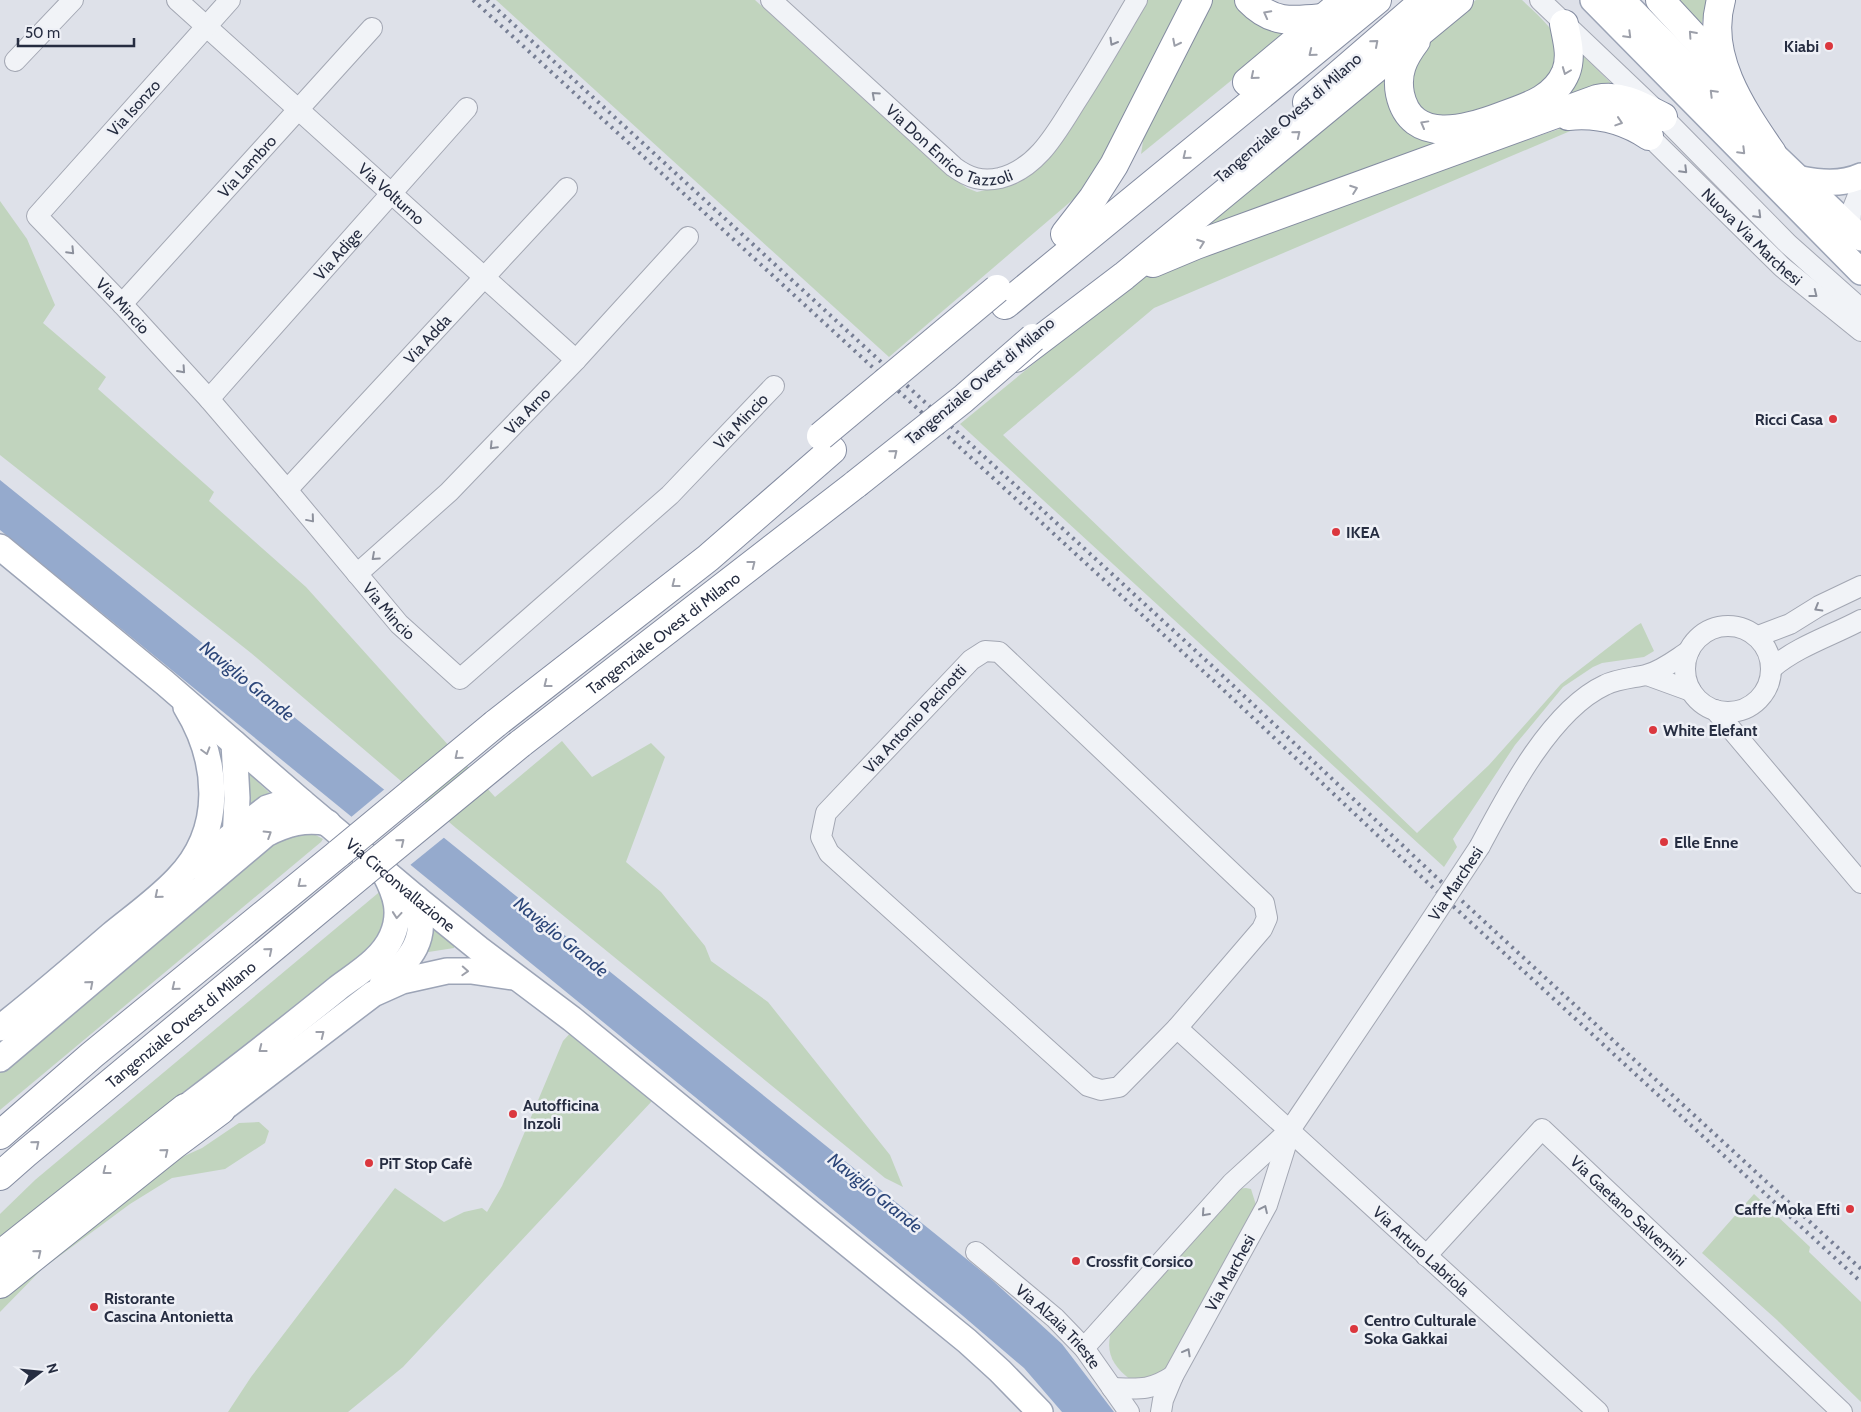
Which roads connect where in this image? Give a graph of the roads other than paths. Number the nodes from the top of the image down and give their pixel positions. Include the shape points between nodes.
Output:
1 (72, 0) edge
2 (177, 0) edge
3 (230, 0) edge
4 (771, 0) edge
5 (1137, 0) edge
6 (1198, 0) edge
7 (1250, 0) edge
8 (1345, 0) edge
9 (1377, 0) edge
10 (1425, 0) edge
11 (1458, 0) edge
12 (1540, 0) edge
13 (1594, 0) edge
14 (1622, 0) edge
15 (1660, 0) edge
16 (1721, 0) edge
17 (1323, 18) junction
18 (1564, 24) junction
19 (207, 27) junction
20 (1427, 27) junction
21 (372, 28) dead end
22 (15, 61) dead end
23 (1724, 69) junction
24 (467, 108) dead end
25 (298, 110) junction
26 (1656, 127) junction
27 (1772, 153) junction
28 (1861, 176) edge
29 (1801, 179) junction
30 (567, 188) dead end
31 (1861, 188) edge
32 (392, 194) junction
33 (37, 216) joint
34 (1857, 230) edge
35 (1065, 234) junction
36 (688, 237) dead end
37 (1858, 269) edge
38 (1124, 276) junction
39 (484, 277) junction
40 (1001, 297) junction
41 (122, 304) junction
42 (1861, 309) edge
43 (1861, 331) edge
44 (1035, 340) junction
45 (576, 360) junction
46 (774, 386) dead end
47 (209, 399) junction
48 (288, 490) junction
49 (0, 547) edge
50 (357, 574) junction
51 (1861, 586) edge
52 (1861, 620) edge
53 (1758, 636) junction
54 (1689, 651) junction
55 (1772, 668) junction
56 (1647, 675) junction
57 (1691, 691) junction
58 (176, 692) junction
59 (1747, 708) junction
60 (1715, 710) junction
61 (234, 743) junction
62 (1750, 751) junction
63 (302, 802) junction
64 (328, 823) junction
65 (236, 832) junction
66 (233, 862) junction
67 (373, 871) junction
68 (178, 879) junction
69 (1861, 883) edge
70 (416, 898) junction
71 (479, 949) junction
72 (404, 964) junction
73 (515, 977) junction
74 (338, 988) junction
75 (373, 994) junction
76 (53, 1016) junction
77 (0, 1028) edge
78 (1177, 1028) junction
79 (0, 1036) edge
80 (0, 1059) edge
81 (185, 1108) joint
82 (221, 1110) joint
83 (1290, 1130) junction
84 (0, 1135) edge
85 (0, 1176) edge
86 (976, 1252) dead end
87 (0, 1255) edge
88 (1426, 1256) junction
89 (0, 1284) edge
90 (1084, 1348) junction
91 (1173, 1376) junction
92 (1112, 1388) junction
93 (1830, 1408) edge
94 (1040, 1412) edge
95 (1129, 1412) edge
96 (1160, 1412) edge
97 (1598, 1412) edge

1 - 22 street
2 - 19 street, Via Volturno
3 - 19 street, Via Isonzo
5 -> 4 street, Via Don Enrico Tazzoli via 1044,149 1014,173 988,180 972,178 954,167
6 -> 35 highway via 1114,165
17 -> 7 highway via 1281,20 1266,14
8 - 17 highway
9 -> 40 highway, Tangenziale Ovest di Milano
44 -> 10 highway, Tangenziale Ovest di Milano
11 - 20 highway
12 - 18 street
13 -> 37 main road
27 -> 14 main road
23 -> 15 highway
16 - 23 highway via 1716,34
17 -> 35 highway
18 -> 20 highway via 1569,64 1562,81 1552,92 1530,106 1479,124 1442,130 1426,126 1407,111 1398,84 1404,58
18 - 26 street
19 - 25 street, Via Volturno
19 - 33 street, Via Isonzo
38 -> 20 highway
21 - 25 street, Via Lambro
23 - 27 highway
24 - 32 street, Via Adige
25 - 32 street, Via Volturno
25 - 41 street, Via Lambro
38 -> 26 highway via 1196,245 1590,101 1608,97 1633,102
26 -> 42 street
26 -> 43 street, Nuova Via Marchesi via 1778,263
27 - 29 main road
28 - 29 main road via 1825,183
29 - 34 main road
30 - 39 street, Via Adda
31 - 34 street via 1854,203
32 - 39 street, Via Volturno
32 - 47 street, Via Adige
33 -> 41 street, Via Mincio
34 - 37 street via 1850,240
35 - 40 highway
36 - 45 street, Via Arno
38 - 44 highway
39 - 45 street, Via Volturno
39 - 48 street, Via Adda
40 -> 84 highway, Tangenziale Ovest di Milano, bridge via 754,499 708,558 495,724 92,1055
41 -> 47 street, Via Mincio
67 -> 44 highway, Tangenziale Ovest di Milano, bridge via 520,744 856,484
45 -> 50 street, Via Arno via 448,492
46 - 50 street, Via Mincio via 670,495 460,679 399,624
47 - 48 street, Via Mincio
48 -> 50 street, Via Mincio
49 - 58 main road, Via Circonvallazione
51 -> 53 street via 1790,624
52 - 55 street via 1783,658
53 - 54 street via 1740,626 1719,626 1701,635
53 - 55 street via 1770,656
54 - 56 street, Via Marchesi via 1662,670
54 - 57 street via 1686,678
55 - 59 street via 1766,692
56 - 57 street
56 - 83 street, Via Marchesi, bridge via 1606,684 1587,695 1545,739 1523,769 1480,846
57 - 60 street via 1697,699
58 - 61 main road, Via Circonvallazione
58 -> 68 main road via 206,750 213,797 208,823 197,851
59 - 60 street via 1726,712
59 - 62 street via 1743,732
60 - 62 street
61 - 63 main road, Via Circonvallazione
61 - 65 main road
62 - 69 street
63 - 64 main road, Via Circonvallazione
63 - 65 main road via 267,808
66 -> 64 main road via 278,828 304,821
64 - 67 main road, Via Circonvallazione
65 - 66 main road
65 - 68 main road
76 -> 66 main road
67 - 70 main road, Via Circonvallazione
67 -> 74 main road via 394,890 398,903 392,935 370,964
85 -> 67 highway, Tangenziale Ovest di Milano
68 -> 77 main road
70 - 71 main road, Via Circonvallazione
70 - 72 main road via 422,925 413,953
71 - 72 main road
71 - 73 main road, Via Circonvallazione
72 - 74 main road
72 - 75 main road
75 -> 73 main road via 402,980 447,971
73 - 94 main road, Via Circonvallazione via 572,1019 967,1341
74 -> 81 main road
82 -> 75 main road
76 - 79 street via 32,1021 19,1030
76 - 80 main road
78 - 78 street, Via Antonio Pacinotti via 1262,930 1267,918 1264,903 999,652 985,651 971,660 826,813 821,836 829,852 1088,1086 1101,1090 1119,1087
78 - 83 street
81 -> 87 highway
89 -> 82 highway
83 - 88 street, Via Arturo Labriola
83 -> 90 street, Via Marchesi via 1232,1183
91 -> 83 street, Via Marchesi via 1266,1205
86 - 90 street, Via Alzaia Trieste via 1055,1318
88 - 93 street, Via Gaetano Salvemini via 1542,1129
88 - 97 street, Via Arturo Labriola
90 - 92 street, Via Alzaia Trieste
91 - 92 street via 1160,1385 1147,1388
91 - 96 street, Via Marchesi
92 - 95 street, Via Alzaia Trieste

